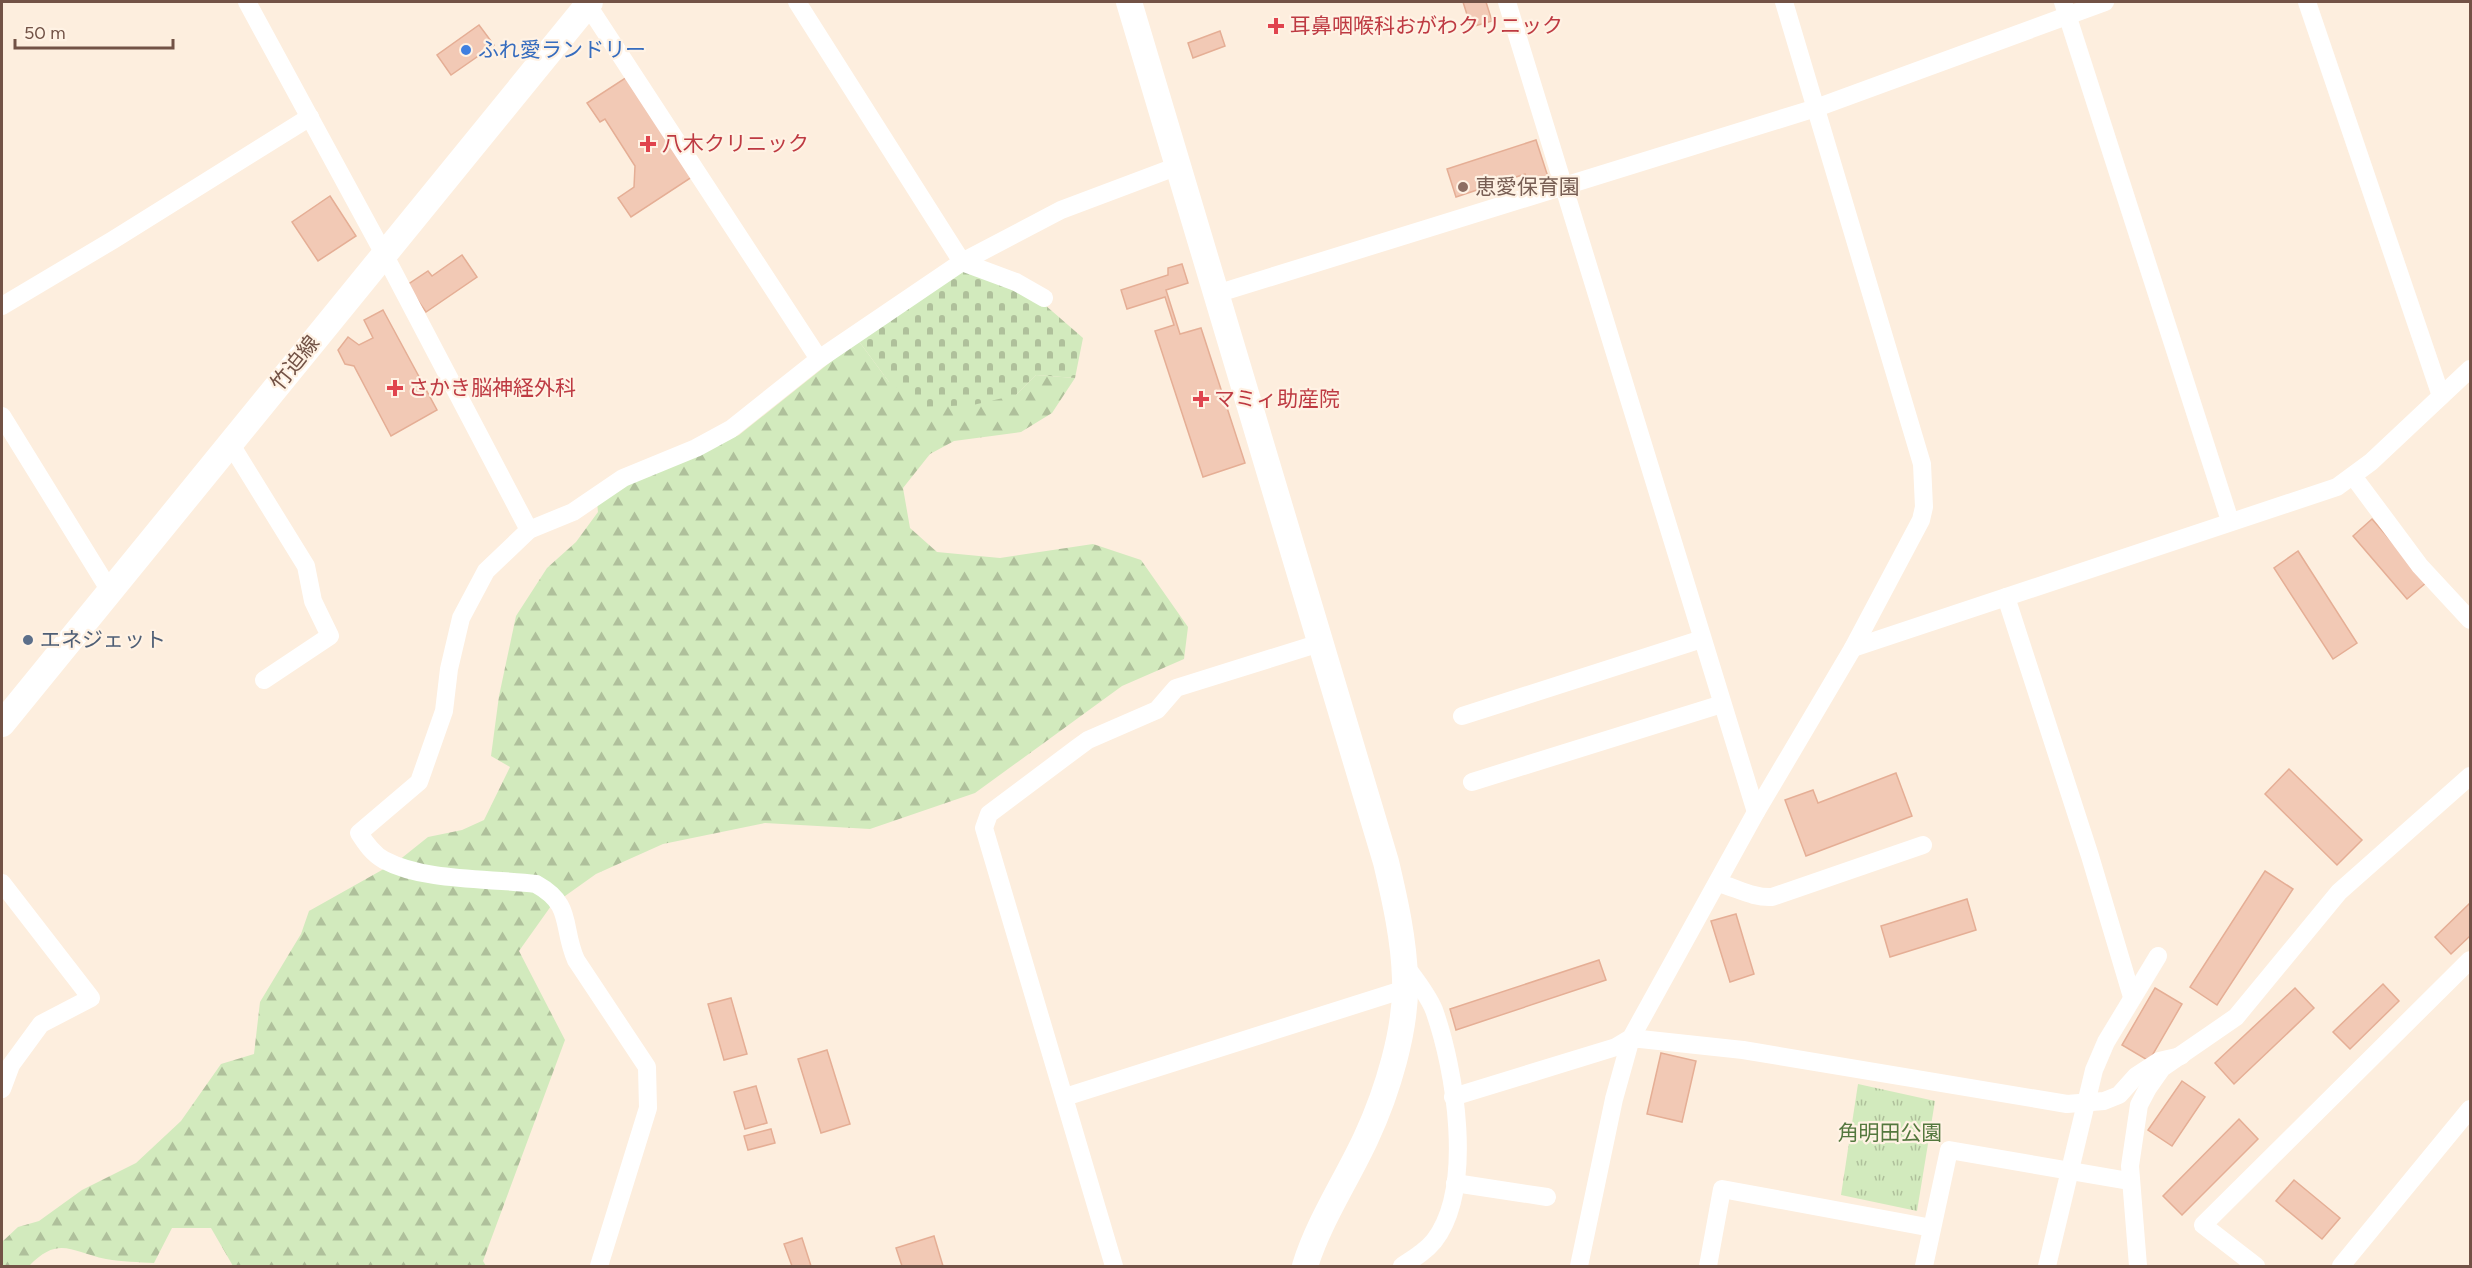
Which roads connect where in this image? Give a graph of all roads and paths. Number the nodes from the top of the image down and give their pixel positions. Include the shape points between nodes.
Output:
1 (247, 2) edge
2 (797, 2) edge
3 (1129, 2) edge
4 (1507, 2) edge
5 (1784, 2) edge
6 (2105, 2) edge
7 (2307, 2) edge
8 (588, 3) edge
9 (2065, 9) edge
10 (1816, 108) junction
11 (310, 117) junction
12 (1178, 166) junction
13 (1564, 187) junction
14 (384, 254) junction
15 (962, 262) junction
16 (1216, 294) junction
17 (1044, 298) dead end
18 (2, 306) edge
19 (819, 359) junction
20 (2470, 369) edge
21 (2441, 396) junction
22 (2, 416) edge
23 (230, 443) junction
24 (2353, 476) junction
25 (2230, 521) junction
26 (529, 530) junction
27 (110, 591) junction
28 (2006, 597) junction
29 (2470, 621) edge
30 (1702, 639) junction
31 (1320, 643) junction
32 (1853, 648) junction
33 (264, 681) dead end
34 (1722, 704) junction
35 (1462, 716) dead end
36 (2, 724) edge
37 (2470, 776) edge
38 (1472, 782) dead end
39 (1756, 812) junction
40 (1923, 845) dead end
41 (2, 883) edge
42 (1718, 883) junction
43 (2158, 956) dead end
44 (2470, 960) edge
45 (1404, 977) junction
46 (2132, 998) junction
47 (1631, 1038) junction
48 (2181, 1056) junction
49 (6, 1062) edge
50 (2, 1089) edge
51 (1065, 1097) junction
52 (1454, 1097) junction
53 (2085, 1104) junction
54 (2470, 1109) edge
55 (2070, 1170) junction
56 (2129, 1181) junction
57 (1455, 1183) junction
58 (1547, 1197) dead end
59 (1932, 1228) junction
60 (599, 1266) edge
61 (1114, 1266) edge
62 (1305, 1266) edge
63 (1402, 1266) edge
64 (1579, 1266) edge
65 (1708, 1266) edge
66 (1924, 1266) edge
67 (2047, 1266) edge
68 (2138, 1266) edge
69 (2256, 1266) edge
70 (2341, 1266) edge

1 - 11 street
2 - 15 street
3 - 12 street
4 - 13 street
5 - 10 street
6 - 9 street
7 - 21 street
8 - 14 street, 竹迫線
8 - 19 street
9 - 10 street
9 - 25 street
10 - 13 street
10 - 32 street via 1922,464 1924,483 1921,520
11 - 14 street
11 - 18 street
12 - 15 street via 1061,210
12 - 16 street
13 - 16 street
13 - 30 street
14 - 23 street, 竹迫線
14 - 26 street
15 - 17 street via 1016,282
15 - 19 street
16 - 31 street
19 - 26 street via 731,429 623,478 573,512
20 - 21 street
21 - 24 street
22 - 27 street
23 - 27 street, 竹迫線
23 - 33 street via 306,566 313,601 330,636
24 - 25 street via 2337,487
24 - 29 street via 2420,566
25 - 28 street
26 - 60 street via 486,571 461,618 448,669 444,711 419,782 359,833 383,859 405,869 536,884 552,892 564,910 569,946 647,1066 649,1086 648,1108
27 - 36 street, 竹迫線
28 - 32 street
28 - 46 street
30 - 34 street
30 - 35 street
31 - 45 street via 1386,862
31 - 51 street via 1176,688 1157,710 1088,740 989,814 984,828
32 - 39 street
34 - 38 street
34 - 39 street
37 - 48 street via 2339,892 2236,1017
39 - 42 street
40 - 42 street via 1772,897 1752,896
41 - 49 street via 91,998 41,1024
42 - 47 street
43 - 46 street
44 - 69 street via 2203,1225
45 - 51 street
45 - 52 street via 1422,988 1433,1010
45 - 62 street via 1388,1084
46 - 53 street via 2106,1042
47 - 52 street via 1616,1047
47 - 53 street via 1743,1050
47 - 64 street via 1614,1099
48 - 53 street via 2159,1061 2136,1076 2119,1095
48 - 56 street via 2162,1068 2139,1105
49 - 50 street
51 - 61 street
52 - 57 street via 1459,1136
53 - 55 street
54 - 70 street
55 - 56 street
55 - 59 street via 1949,1150
55 - 67 street
56 - 68 street
57 - 58 street
57 - 63 street via 1444,1222 1434,1240
59 - 65 street via 1722,1189
59 - 66 street

